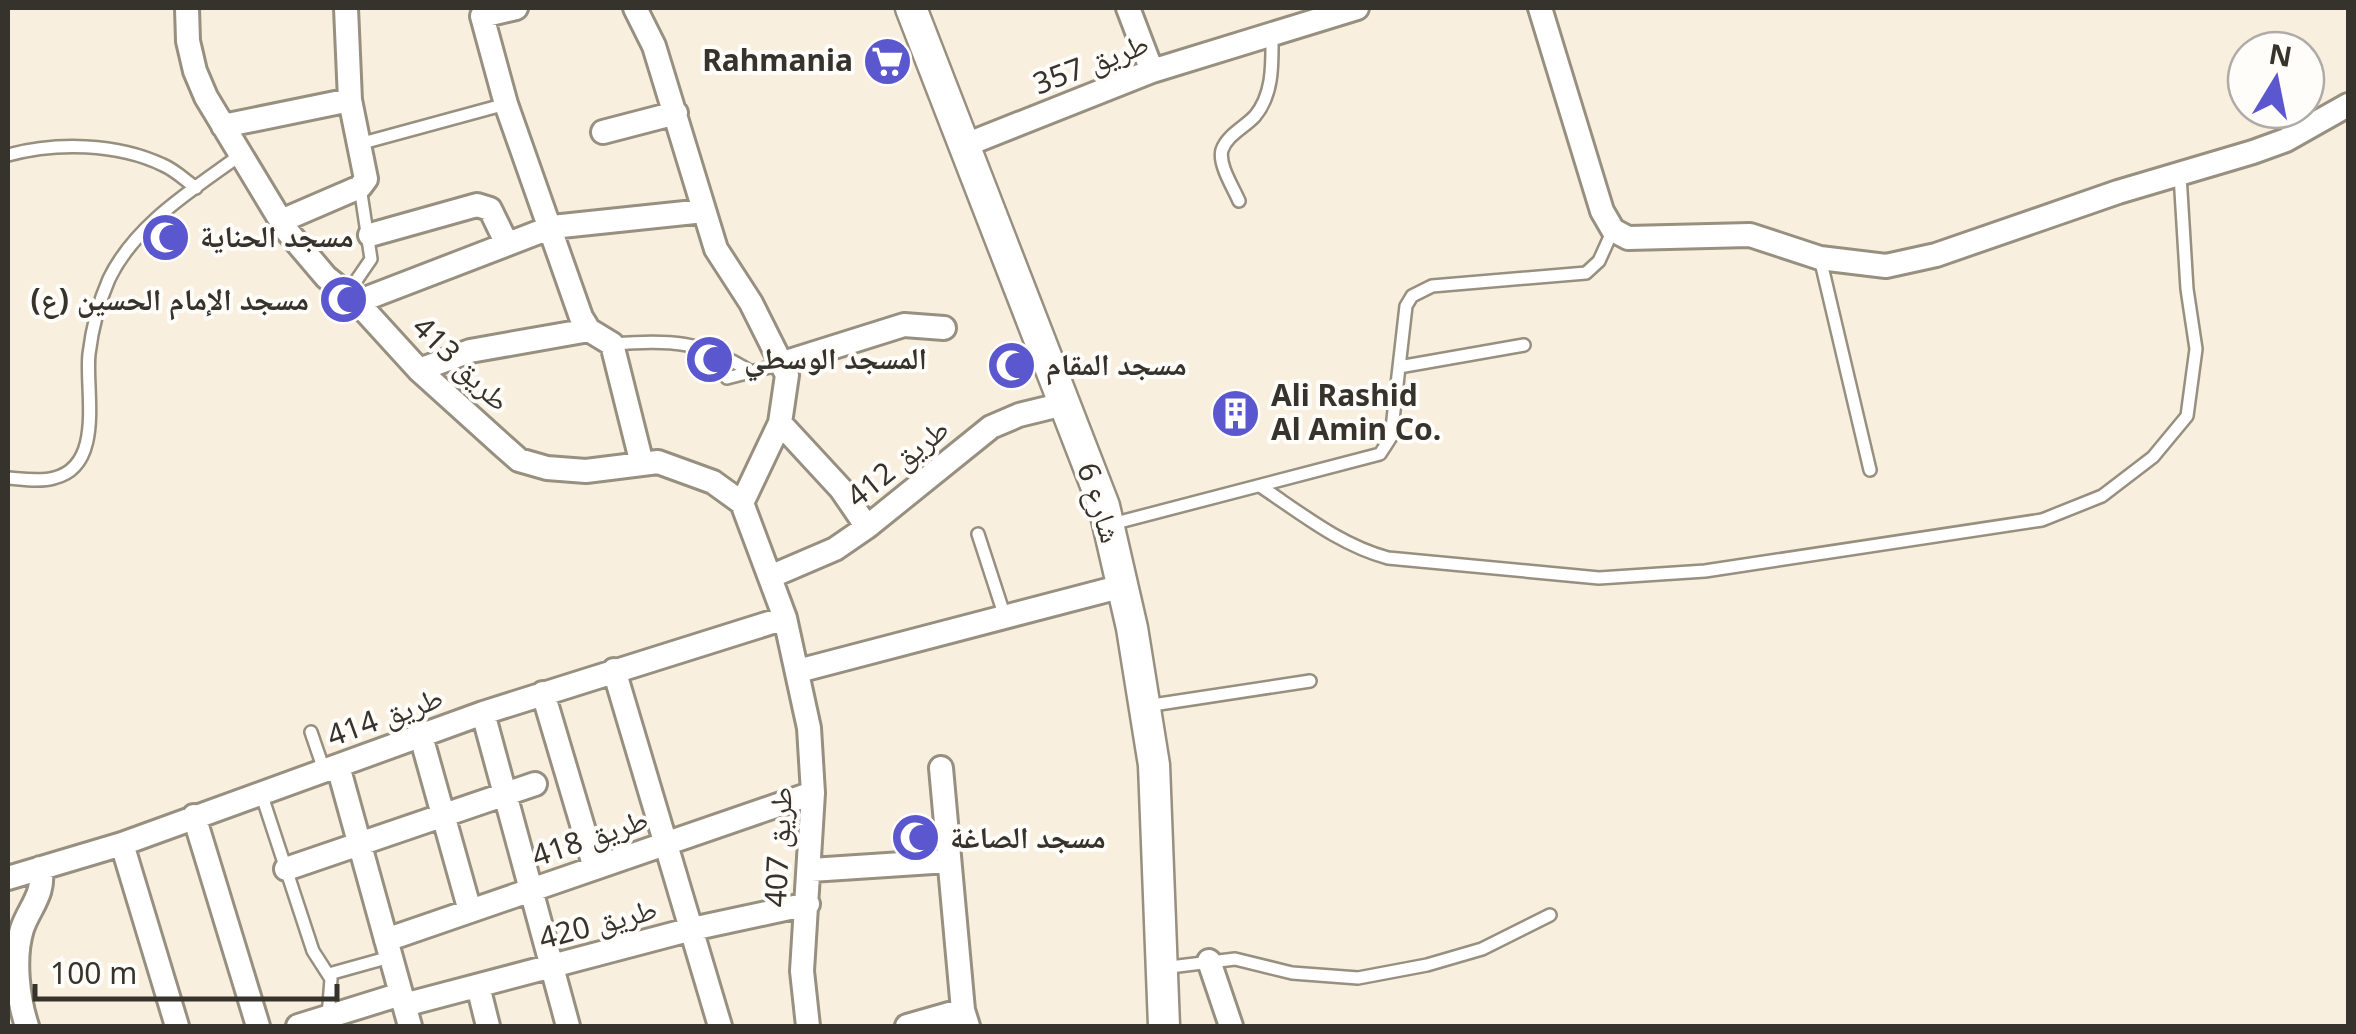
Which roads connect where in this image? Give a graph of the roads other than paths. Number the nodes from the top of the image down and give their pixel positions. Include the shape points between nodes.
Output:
1 (187, 8) edge
2 (346, 8) edge
3 (516, 8) edge
4 (635, 8) edge
5 (911, 8) edge
6 (1128, 8) edge
7 (1357, 8) edge
8 (1540, 8) edge
9 (475, 12) edge
10 (1272, 34) junction
11 (1152, 70) junction
12 (350, 100) junction
13 (506, 104) junction
14 (2348, 106) edge
15 (676, 112) junction
16 (223, 126) junction
17 (603, 132) dead end
18 (360, 144) junction
19 (963, 146) junction
20 (243, 153) junction
21 (8, 155) edge
22 (2180, 175) junction
23 (360, 187) junction
24 (196, 188) junction
25 (1239, 201) dead end
26 (704, 212) junction
27 (281, 221) junction
28 (552, 227) junction
29 (1613, 230) junction
30 (370, 235) junction
31 (506, 242) junction
32 (1820, 258) junction
33 (352, 298) junction
34 (944, 328) dead end
35 (589, 330) junction
36 (612, 344) junction
37 (1524, 345) dead end
38 (783, 363) junction
39 (1399, 367) junction
40 (419, 370) junction
41 (751, 372) junction
42 (727, 378) dead end
43 (1064, 404) junction
44 (780, 423) junction
45 (642, 464) junction
46 (1870, 470) dead end
47 (8, 478) edge
48 (1260, 486) junction
49 (742, 502) junction
50 (1108, 525) junction
51 (867, 527) junction
52 (978, 534) dead end
53 (772, 576) junction
54 (1122, 586) junction
55 (1005, 617) junction
56 (785, 618) junction
57 (614, 670) junction
58 (798, 671) junction
59 (1310, 681) dead end
60 (543, 693) junction
61 (1145, 706) junction
62 (483, 712) junction
63 (311, 732) dead end
64 (421, 736) junction
65 (331, 768) junction
66 (941, 768) dead end
67 (535, 784) dead end
68 (261, 793) junction
69 (813, 793) junction
70 (506, 794) junction
71 (194, 816) junction
72 (442, 816) junction
73 (667, 843) junction
74 (122, 844) junction
75 (360, 844) junction
76 (948, 861) junction
77 (40, 868) junction
78 (594, 868) junction
79 (286, 870) junction
80 (811, 870) junction
81 (8, 878) edge
82 (533, 889) junction
83 (808, 904) junction
84 (470, 911) junction
85 (1550, 915) dead end
86 (692, 930) junction
87 (388, 948) junction
88 (1209, 961) junction
89 (553, 967) junction
90 (1162, 968) junction
91 (329, 974) junction
92 (478, 986) junction
93 (405, 1009) edge
94 (328, 1017) junction
95 (966, 1018) edge
96 (28, 1026) edge
97 (177, 1026) edge
98 (258, 1026) edge
99 (298, 1026) edge
100 (488, 1026) edge
101 (568, 1026) edge
102 (720, 1026) edge
103 (808, 1026) edge
104 (907, 1026) edge
105 (1164, 1026) edge
106 (1231, 1026) edge

1 - 16 street, طريق 413 via 195,71
2 - 12 street
3 - 9 street
4 - 15 street
5 - 19 street, شارع 6
6 - 11 street
7 - 10 street, طريق 357
8 - 29 street
9 - 13 street
10 - 11 street, طريق 357
10 - 25 lane via 1267,94 1222,150
11 - 19 street, طريق 357
12 - 16 street
12 - 18 street
13 - 18 lane
13 - 28 street
14 - 22 street via 2286,140
15 - 17 street
15 - 26 street
16 - 20 street, طريق 413
18 - 23 street via 366,179
19 - 43 street, شارع 6
20 - 24 lane
20 - 27 street, طريق 413
21 - 24 lane via 42,146 128,152 166,166
22 - 32 street via 1936,255 1886,266
22 - 48 lane via 2196,349 2187,416 2154,457 2102,496 2042,520 1750,566 1599,578 1377,555 1344,542
23 - 27 street
23 - 30 lane
24 - 47 lane via 127,249 109,280 89,356 88,433 81,456 54,478
26 - 28 street
26 - 38 street via 716,248
27 - 33 street, طريق 413
28 - 31 street
28 - 35 street
29 - 32 street via 1628,238 1750,234
29 - 39 lane via 1586,272 1421,289 1406,306
30 - 31 street via 477,205 490,209
30 - 33 lane via 371,260
31 - 33 street
32 - 46 lane
33 - 40 street, طريق 413
34 - 38 street via 904,326
35 - 36 street
35 - 40 street via 470,351
36 - 41 lane via 691,344
36 - 45 street
37 - 39 lane
38 - 41 lane
38 - 44 street
39 - 48 lane via 1390,437 1380,454
40 - 45 street, طريق 413 via 519,460 586,471
41 - 42 lane
43 - 50 street, شارع 6
43 - 51 street, طريق 412 via 991,427
44 - 49 street
44 - 51 street
45 - 49 street, طريق 413 via 686,470
48 - 50 lane
49 - 53 street
50 - 54 street, شارع 6
51 - 53 street, طريق 412
52 - 55 lane
53 - 56 street
54 - 55 street
54 - 61 street, شارع 6
55 - 58 street
56 - 57 street, طريق 414
56 - 58 street, طريق 407
57 - 60 street, طريق 414
57 - 73 street
58 - 69 street, طريق 407
59 - 61 lane
60 - 62 street, طريق 414
60 - 78 street
61 - 90 street, شارع 6 via 1154,766
62 - 64 street, طريق 414
62 - 70 street
63 - 65 lane
64 - 65 street, طريق 414
64 - 72 street
65 - 68 street, طريق 414
65 - 75 street
66 - 76 street
67 - 70 street
68 - 71 street, طريق 414
68 - 79 lane
69 - 73 street, طريق 418
69 - 80 street, طريق 407
70 - 72 street
70 - 82 street
71 - 74 street, طريق 414
71 - 98 street
72 - 75 street
72 - 84 street
73 - 78 street, طريق 418
73 - 86 street
74 - 77 street, طريق 414
74 - 97 street
75 - 79 street
75 - 87 street
76 - 80 street
76 - 95 street
77 - 81 street, طريق 414
77 - 96 street via 41,890 17,952
78 - 82 street, طريق 418
79 - 91 lane via 313,951
80 - 83 street, طريق 407
82 - 84 street, طريق 418
82 - 89 street
83 - 86 street, طريق 420
83 - 103 street, طريق 407 via 802,971
84 - 87 street, طريق 418
85 - 88 lane via 1482,949 1358,978 1292,974 1236,959
86 - 89 street, طريق 420
86 - 102 street
87 - 91 lane
87 - 93 street
88 - 90 lane
88 - 106 street
89 - 92 street, طريق 420
89 - 101 street
90 - 105 street, شارع 6
91 - 94 lane
92 - 93 street, طريق 420
92 - 100 street
93 - 94 street, طريق 420
94 - 99 street, طريق 420
95 - 104 street

